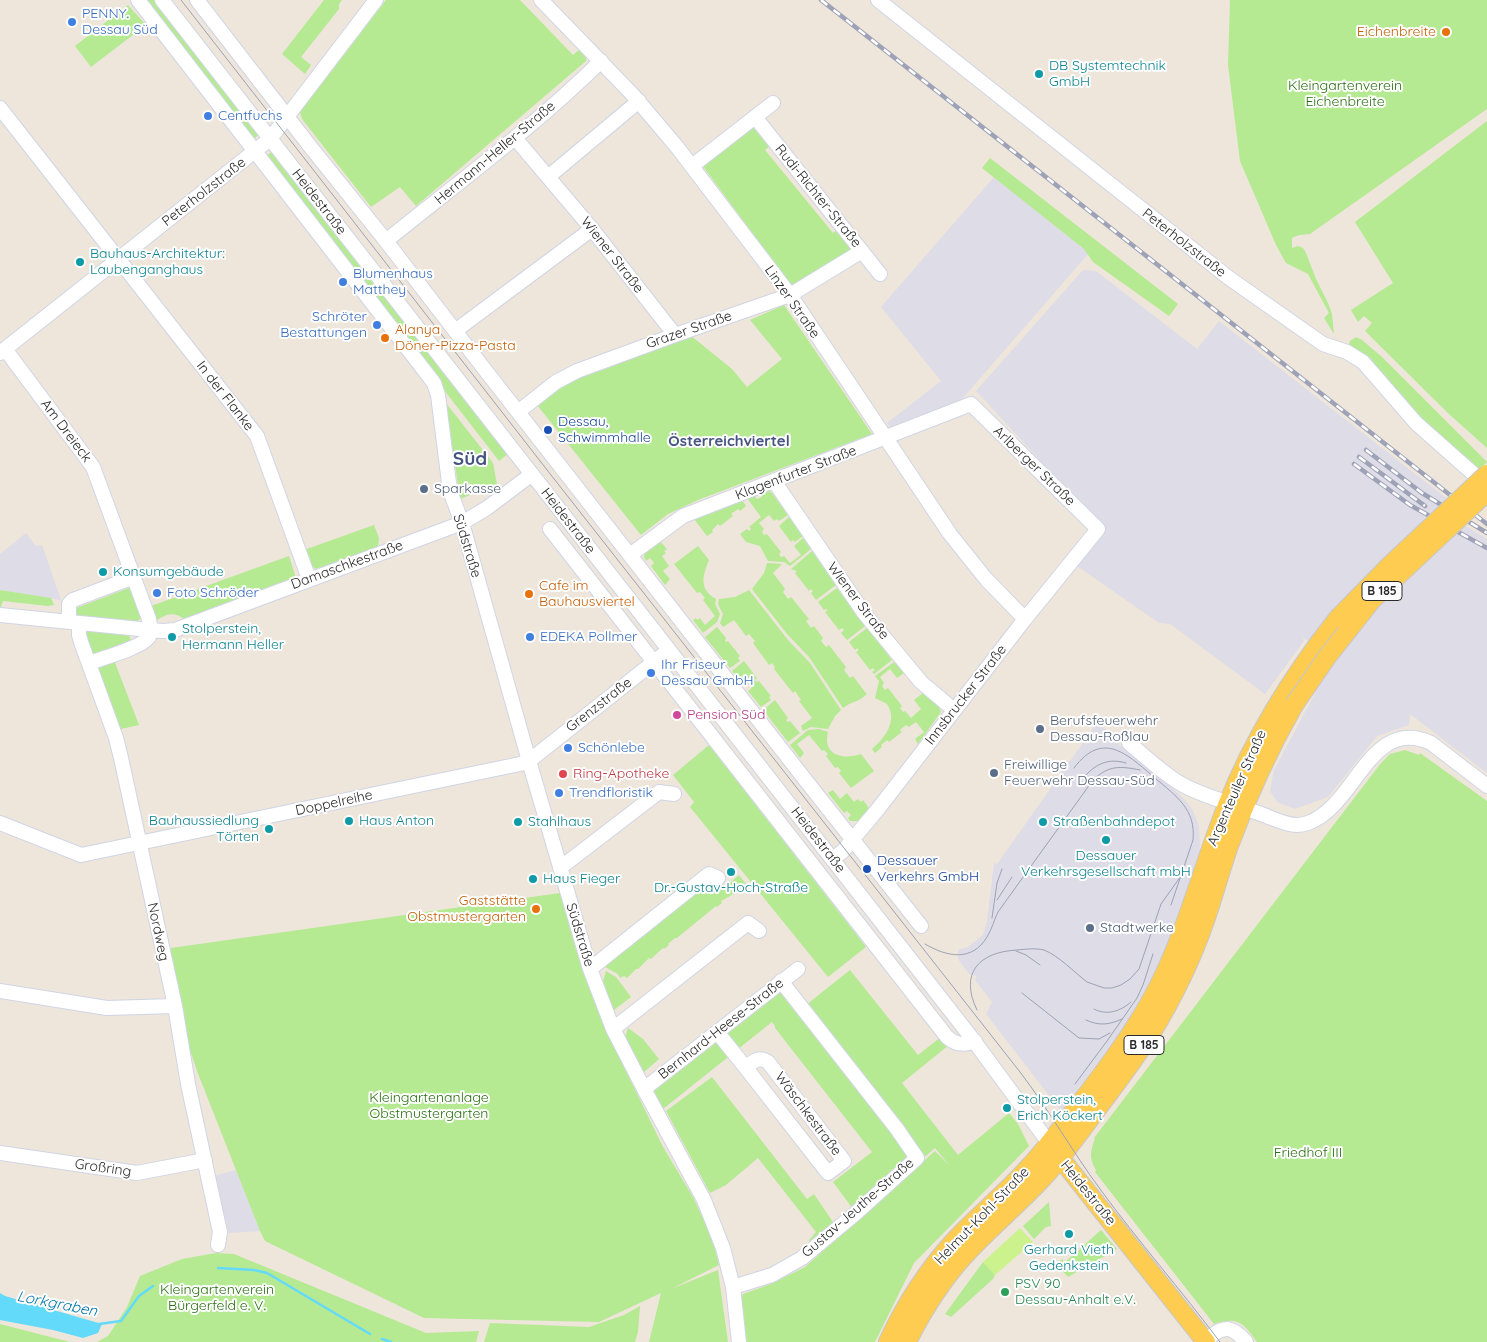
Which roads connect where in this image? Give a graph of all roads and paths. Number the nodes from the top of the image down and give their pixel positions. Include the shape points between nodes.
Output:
1 (138, 0) edge
2 (162, 0) edge
3 (197, 0) edge
4 (376, 0) edge
5 (541, 0) edge
6 (878, 0) edge
7 (601, 61) junction
8 (639, 101) junction
9 (773, 102) dead end
10 (0, 108) edge
11 (287, 115) junction
12 (755, 117) junction
13 (515, 138) junction
14 (270, 139) junction
15 (255, 152) junction
16 (692, 166) junction
17 (548, 177) junction
18 (592, 229) junction
19 (386, 241) junction
20 (862, 251) junction
21 (118, 260) junction
22 (880, 274) dead end
23 (790, 295) junction
24 (455, 331) junction
25 (675, 335) junction
26 (2, 351) edge
27 (438, 395) joint
28 (971, 404) joint
29 (518, 412) junction
30 (885, 438) junction
31 (532, 474) junction
32 (1487, 474) edge
33 (774, 481) junction
34 (1487, 486) edge
35 (1487, 492) edge
36 (462, 523) junction
37 (550, 528) dead end
38 (1098, 529) joint
39 (630, 556) junction
40 (134, 577) junction
41 (309, 579) junction
42 (0, 615) edge
43 (1025, 619) junction
44 (74, 622) junction
45 (150, 630) junction
46 (669, 650) junction
47 (654, 662) junction
48 (90, 663) junction
49 (1288, 700) junction
50 (954, 710) junction
51 (1129, 743) dead end
52 (529, 761) junction
53 (1487, 786) edge
54 (674, 794) dead end
55 (1236, 805) junction
56 (0, 823) edge
57 (852, 840) junction
58 (139, 843) junction
59 (833, 859) junction
60 (560, 868) junction
61 (718, 878) dead end
62 (921, 926) dead end
63 (759, 931) dead end
64 (590, 969) junction
65 (798, 969) dead end
66 (781, 981) junction
67 (0, 991) edge
68 (175, 1006) junction
69 (613, 1029) junction
70 (717, 1032) junction
71 (975, 1041) junction
72 (746, 1068) junction
73 (644, 1089) junction
74 (1049, 1143) junction
75 (0, 1152) edge
76 (1060, 1158) junction
77 (205, 1160) junction
78 (218, 1245) dead end
79 (733, 1286) junction
80 (739, 1342) edge
81 (888, 1342) edge
82 (908, 1342) edge
83 (1206, 1342) edge
84 (1246, 1342) edge

1 - 15 street, Heidestraße
2 - 14 street, Heidestraße
3 - 11 street, Heidestraße
4 - 11 street, Peterholzstraße
5 - 7 street, Linzer Straße
6 - 34 street, Peterholzstraße via 1229,278 1323,344 1347,352 1363,362 1416,423
7 - 8 street, Linzer Straße
7 - 13 street, Hermann-Heller-Straße
8 - 16 street, Linzer Straße
8 - 17 street
9 - 12 street
10 - 21 street, In der Flanke
11 - 14 street, Peterholzstraße
11 - 19 street, Heidestraße
12 - 16 street
12 - 20 street, Rudi-Richter-Straße
13 - 17 street, Wiener Straße
13 - 19 street, Hermann-Heller-Straße
14 - 15 street, Peterholzstraße
14 - 31 street, Heidestraße
15 - 21 street, Peterholzstraße
15 - 27 street, Heidestraße via 431,377
16 - 23 street, Linzer Straße
17 - 18 street, Wiener Straße
18 - 24 street
18 - 25 street, Wiener Straße
19 - 24 street, Heidestraße
20 - 22 street, Rudi-Richter-Straße
20 - 23 street, Grazer Straße
21 - 26 street, Peterholzstraße
21 - 41 street, In der Flanke via 257,436
23 - 25 street, Grazer Straße
23 - 30 street, Linzer Straße
24 - 29 street, Heidestraße
25 - 29 street, Grazer Straße via 576,371 556,382
26 - 40 street, Am Dreieck via 93,467
27 - 36 street, Südstraße via 450,491
28 - 30 street, Klagenfurter Straße
28 - 38 street, Arlberger Straße
29 - 39 street, Heidestraße
30 - 33 street, Klagenfurter Straße
30 - 43 street, Linzer Straße via 950,534 986,579
31 - 36 street, Damaschkestraße
31 - 46 street, Heidestraße
32 - 49 main road, Argenteuiler Straße / B 185, bridge via 1338,618 1312,651
33 - 39 street, Klagenfurter Straße via 683,516
33 - 50 street, Wiener Straße via 864,613 921,682
35 - 49 main road, Argenteuiler Straße / B 185, bridge via 1372,600
36 - 41 street, Damaschkestraße
36 - 52 street, Südstraße
37 - 47 street, Heidestraße
38 - 43 street, Innsbrucker Straße
39 - 57 street, Heidestraße
40 - 44 street via 73,600 69,604
40 - 45 street, Am Dreieck
41 - 45 street, Damaschkestraße via 175,630
42 - 44 street, Damaschkestraße
43 - 50 street, Innsbrucker Straße
44 - 45 street, Damaschkestraße
44 - 48 street, Nordweg
45 - 48 street via 148,638 140,644
46 - 47 street, Grenzstraße
46 - 59 street, Heidestraße
47 - 52 street, Grenzstraße
47 - 71 street, Heidestraße via 947,1037 962,1045
48 - 58 street, Nordweg via 116,738
49 - 55 main road, Argenteuiler Straße / B 185 via 1274,740
50 - 57 street, Innsbrucker Straße
51 - 55 street via 1183,785
52 - 58 street, Doppelreihe
52 - 60 street, Südstraße
53 - 55 street via 1431,743 1421,738 1406,737 1384,745 1334,804 1310,822 1297,825 1281,822
54 - 60 street via 659,792
55 - 74 main road, Argenteuiler Straße / B 185 via 1210,850 1180,941 1159,986 1115,1057
55 - 76 main road, Argenteuiler Straße / B 185 via 1230,844 1205,919 1174,993 1125,1073
56 - 58 street, Doppelreihe via 82,855
57 - 59 street, Innsbrucker Straße
57 - 62 street, Heidestraße
58 - 68 street, Nordweg
59 - 71 street, Heidestraße
60 - 64 street, Südstraße
61 - 64 street via 708,874
63 - 69 street via 748,923
64 - 69 street, Südstraße
65 - 66 street, Bernhard-Heese-Straße
66 - 70 street, Bernhard-Heese-Straße
66 - 79 street, Gustav-Jeuthe-Straße via 917,1158 802,1258 772,1276
67 - 68 street via 107,1008
68 - 77 street, Nordweg
69 - 73 street, Südstraße
70 - 72 street, Wäschkestraße
70 - 73 street, Bernhard-Heese-Straße
71 - 74 street, Heidestraße
72 - 72 street, Wäschkestraße via 828,1173 844,1161 768,1062 756,1060
73 - 79 street, Südstraße via 704,1200 723,1248
74 - 76 main road, Heidestraße
74 - 81 main road, Helmut-Kohl-Straße / B 185 via 937,1261 911,1299
75 - 77 street, Großring via 137,1173
76 - 82 main road, Helmut-Kohl-Straße / B 185 via 952,1271 930,1300
76 - 83 main road, Heidestraße
77 - 78 street, Nordweg via 220,1232
79 - 80 street, Südstraße
83 - 84 street, Heidestraße via 1227,1328 1237,1332

